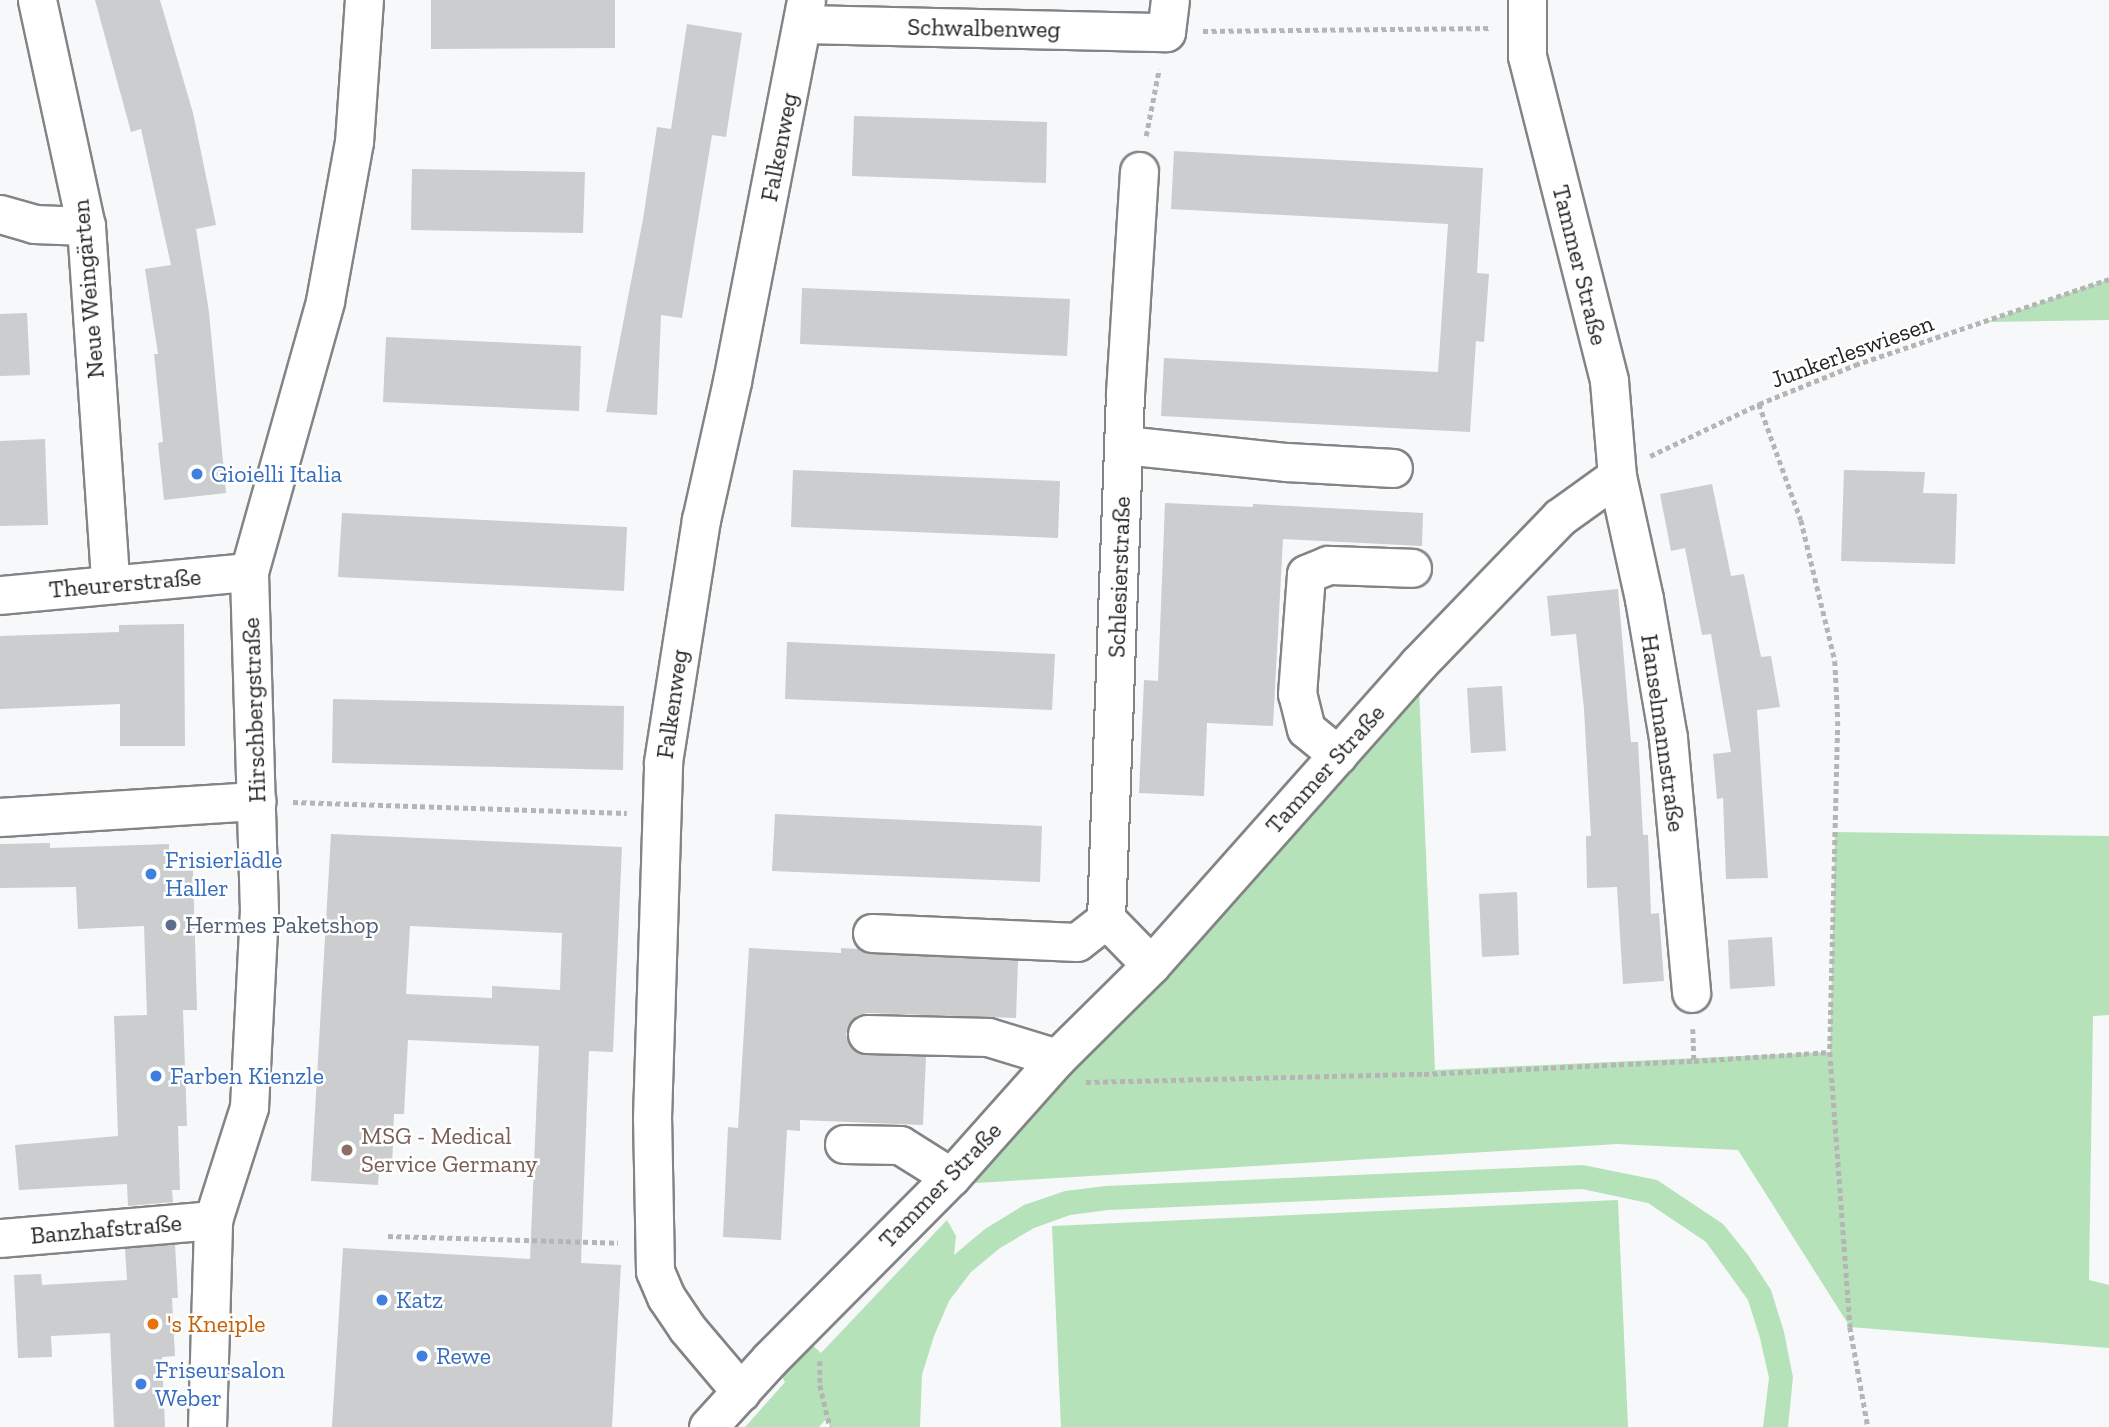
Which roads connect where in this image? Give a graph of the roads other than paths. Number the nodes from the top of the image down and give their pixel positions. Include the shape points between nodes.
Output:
1 (37, 0) edge
2 (363, 0) edge
3 (804, 12) edge
4 (1527, 14) edge
5 (1168, 16) edge
6 (1139, 171) road end
7 (0, 214) edge
8 (86, 226) junction
9 (1124, 445) junction
10 (1394, 468) dead end
11 (1617, 477) junction
12 (1412, 568) dead end
13 (249, 572) junction
14 (110, 582) junction
15 (0, 595) edge
16 (1338, 755) junction
17 (257, 801) junction
18 (0, 817) edge
19 (1106, 919) junction
20 (872, 933) dead end
21 (1151, 965) junction
22 (1691, 993) road end
23 (867, 1034) dead end
24 (1066, 1070) junction
25 (844, 1143) dead end
26 (951, 1177) junction
27 (213, 1220) junction
28 (0, 1238) edge
29 (741, 1392) junction
30 (207, 1427) edge
31 (708, 1427) edge

1 - 8 street, Neue Weingärten
2 - 13 street, Hirschbergstraße via 354,142 325,301
3 - 5 street, Schwalbenweg
3 - 29 street, Falkenweg via 733,381 701,520 663,762 652,1118 655,1271 687,1328
4 - 11 street, Tammer Straße via 1527,56 1609,381
6 - 9 street, Schlesierstraße
7 - 8 street via 34,224
8 - 14 street, Neue Weingärten
9 - 10 street
9 - 19 street, Schlesierstraße
11 - 16 street, Tammer Straße via 1560,517 1418,664
11 - 22 street, Hanselmannstraße via 1668,738
12 - 16 street via 1328,565 1306,574 1297,694 1306,729
13 - 14 street, Theurerstraße
13 - 17 street, Hirschbergstraße
14 - 15 street, Theurerstraße
16 - 21 street, Tammer Straße
17 - 18 street
17 - 27 street, Hirschbergstraße via 259,911 248,1107
19 - 20 street via 1076,942
19 - 21 street
21 - 24 street, Tammer Straße
23 - 24 street via 988,1037
24 - 26 street, Tammer Straße
25 - 26 street via 900,1145
26 - 29 street, Tammer Straße
27 - 28 street, Banzhafstraße
27 - 30 street, Hirschbergstraße
29 - 31 street, Tammer Straße

